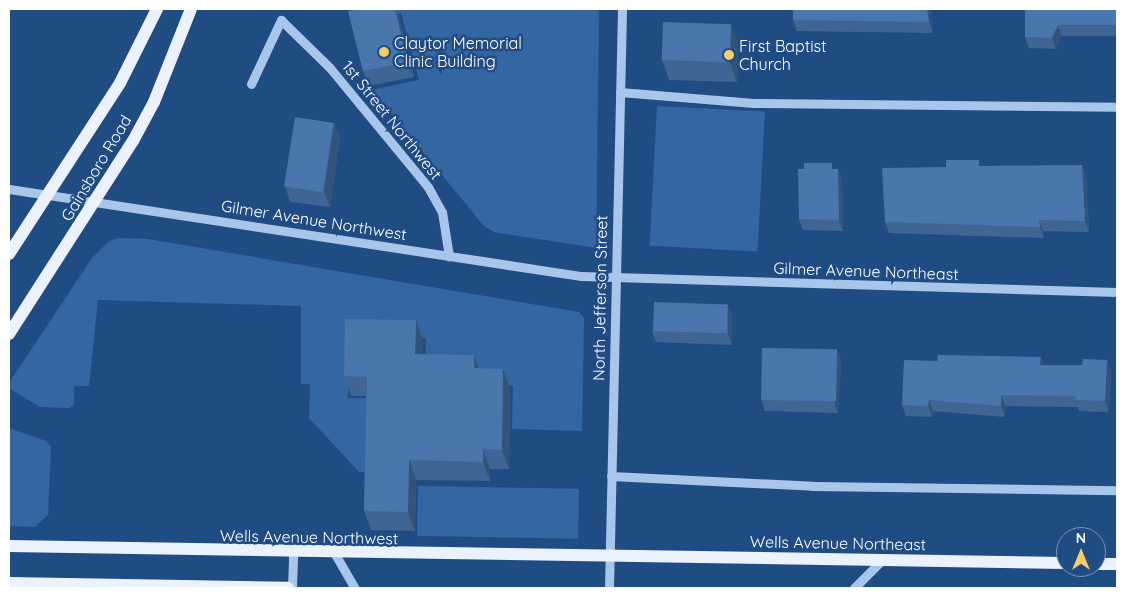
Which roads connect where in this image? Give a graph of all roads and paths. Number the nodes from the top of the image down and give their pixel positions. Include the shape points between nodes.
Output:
1 (157, 9) edge
2 (190, 9) edge
3 (622, 9) edge
4 (250, 84) dead end
5 (620, 92) junction
6 (1117, 107) edge
7 (9, 189) edge
8 (47, 194) junction
9 (96, 201) junction
10 (9, 254) edge
11 (449, 256) junction
12 (615, 277) junction
13 (1117, 292) edge
14 (9, 334) edge
15 (611, 476) junction
16 (1117, 490) edge
17 (9, 546) edge
18 (293, 553) junction
19 (335, 554) junction
20 (609, 556) junction
21 (883, 560) junction
22 (1056, 563) edge
23 (9, 583) edge
24 (288, 588) edge
25 (292, 588) edge
26 (354, 588) edge
27 (609, 588) edge
28 (854, 588) edge

1 - 8 main road, Gainsboro Road via 120,83
2 - 9 main road, Gainsboro Road via 154,102
3 - 5 street, North Jefferson Street
4 - 11 street, 1st Street Northwest via 281,20 330,68 428,187 444,221
5 - 6 street via 754,103
5 - 12 street, North Jefferson Street
7 - 8 street, Gilmer Avenue Northwest
8 - 9 street, Gilmer Avenue Northwest
8 - 10 main road, Gainsboro Road
9 - 11 street, Gilmer Avenue Northwest
9 - 14 main road, Gainsboro Road
11 - 12 street, Gilmer Avenue Northwest via 581,276
12 - 13 street, Gilmer Avenue Northeast
12 - 15 street, North Jefferson Street
15 - 16 street via 813,486
15 - 20 street, North Jefferson Street
17 - 18 main road, Wells Avenue Northwest
18 - 19 main road, Wells Avenue Northwest
18 - 25 street
19 - 20 main road, Wells Avenue Northwest
19 - 26 street
20 - 21 main road, Wells Avenue Northeast
20 - 27 street, North Jefferson Street
21 - 22 main road, Wells Avenue Northeast
21 - 28 street
23 - 24 main road

